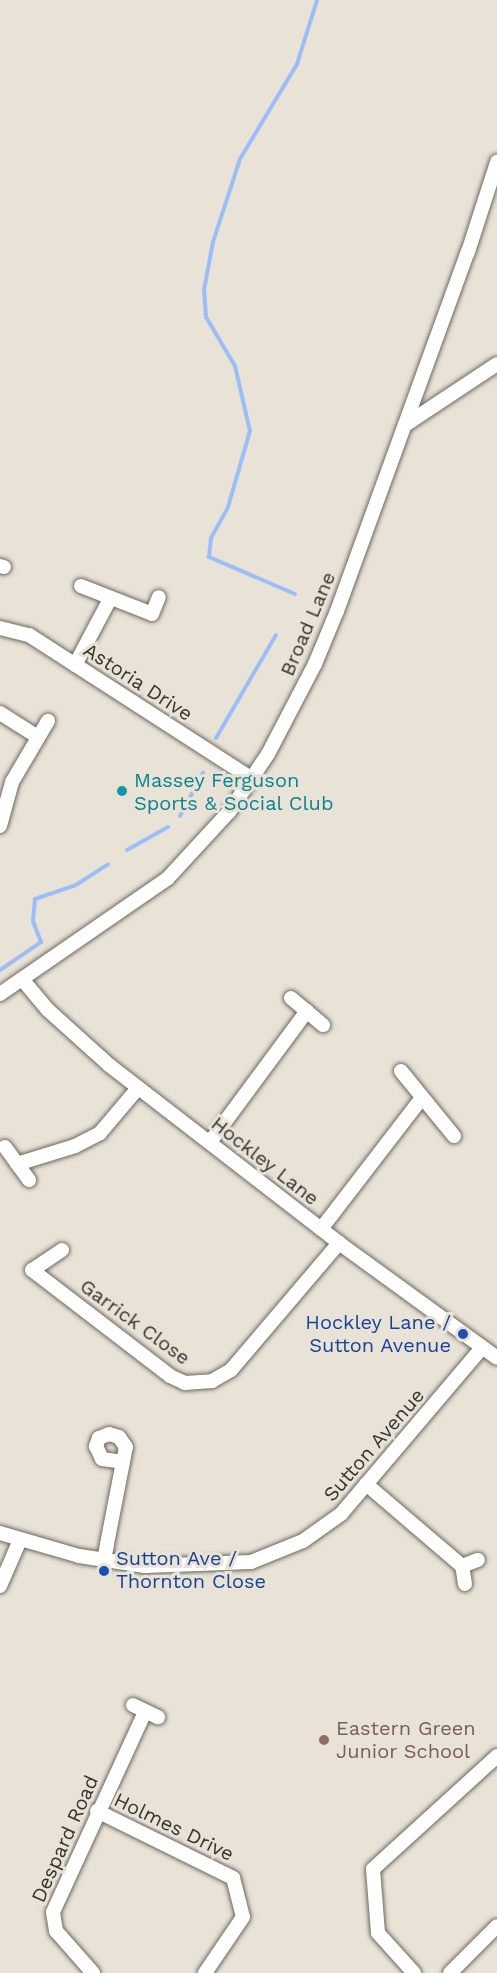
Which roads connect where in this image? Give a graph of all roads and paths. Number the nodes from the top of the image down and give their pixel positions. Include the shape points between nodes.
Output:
1 (497, 162) edge
2 (497, 364) edge
3 (405, 425) junction
4 (81, 586) dead end
5 (159, 597) dead end
6 (110, 599) junction
7 (0, 628) edge
8 (75, 665) junction
9 (0, 713) edge
10 (48, 721) dead end
11 (38, 737) junction
12 (251, 778) junction
13 (0, 824) edge
14 (22, 979) junction
15 (0, 994) edge
16 (291, 998) dead end
17 (307, 1011) junction
18 (323, 1025) dead end
19 (401, 1071) dead end
20 (138, 1088) junction
21 (421, 1099) junction
22 (454, 1136) dead end
23 (210, 1142) junction
24 (5, 1147) dead end
25 (17, 1164) junction
26 (29, 1180) dead end
27 (321, 1228) junction
28 (339, 1243) junction
29 (62, 1250) dead end
30 (482, 1348) junction
31 (497, 1358) edge
32 (123, 1462) dead end
33 (366, 1484) junction
34 (0, 1533) edge
35 (20, 1540) junction
36 (104, 1560) junction
37 (478, 1560) dead end
38 (462, 1566) junction
39 (465, 1584) dead end
40 (0, 1587) edge
41 (145, 1711) dead end
42 (497, 1756) edge
43 (97, 1811) junction
44 (497, 1926) edge
45 (93, 1973) edge
46 (205, 1973) edge
47 (414, 1973) edge
48 (450, 1973) edge

1 - 3 street, Broad Lane
2 - 3 street
3 - 12 street, Broad Lane via 315,664
4 - 6 street
5 - 6 street via 152,614
6 - 8 street
7 - 8 street, Astoria Drive via 28,635
8 - 12 street, Astoria Drive
9 - 11 street
10 - 11 street
11 - 13 street via 12,782
12 - 14 street, Broad Lane via 229,812 168,878
14 - 15 street, Broad Lane
14 - 20 street, Hockley Lane via 81,1041
16 - 17 street
17 - 18 street
17 - 23 street
19 - 21 street
20 - 23 street, Hockley Lane
20 - 25 street via 100,1133 75,1146
21 - 22 street
21 - 27 street
23 - 27 street, Hockley Lane
24 - 25 street
25 - 26 street
27 - 28 street, Hockley Lane
28 - 29 street, Garrick Close via 231,1370 212,1381 185,1383 170,1376 32,1270
28 - 30 street, Hockley Lane
30 - 31 street, Hockley Lane
30 - 33 street, Sutton Avenue
32 - 36 street
33 - 36 street, Sutton Avenue via 341,1514 303,1541 251,1562 183,1567
33 - 38 street
34 - 35 street, Sutton Avenue
35 - 36 street, Sutton Avenue
35 - 40 street
37 - 38 street
38 - 39 street
41 - 43 street, Despard Road
42 - 47 street via 373,1869 378,1933
43 - 45 street, Despard Road via 56,1900 52,1922
43 - 46 street, Holmes Drive via 233,1878 243,1917
44 - 48 street

